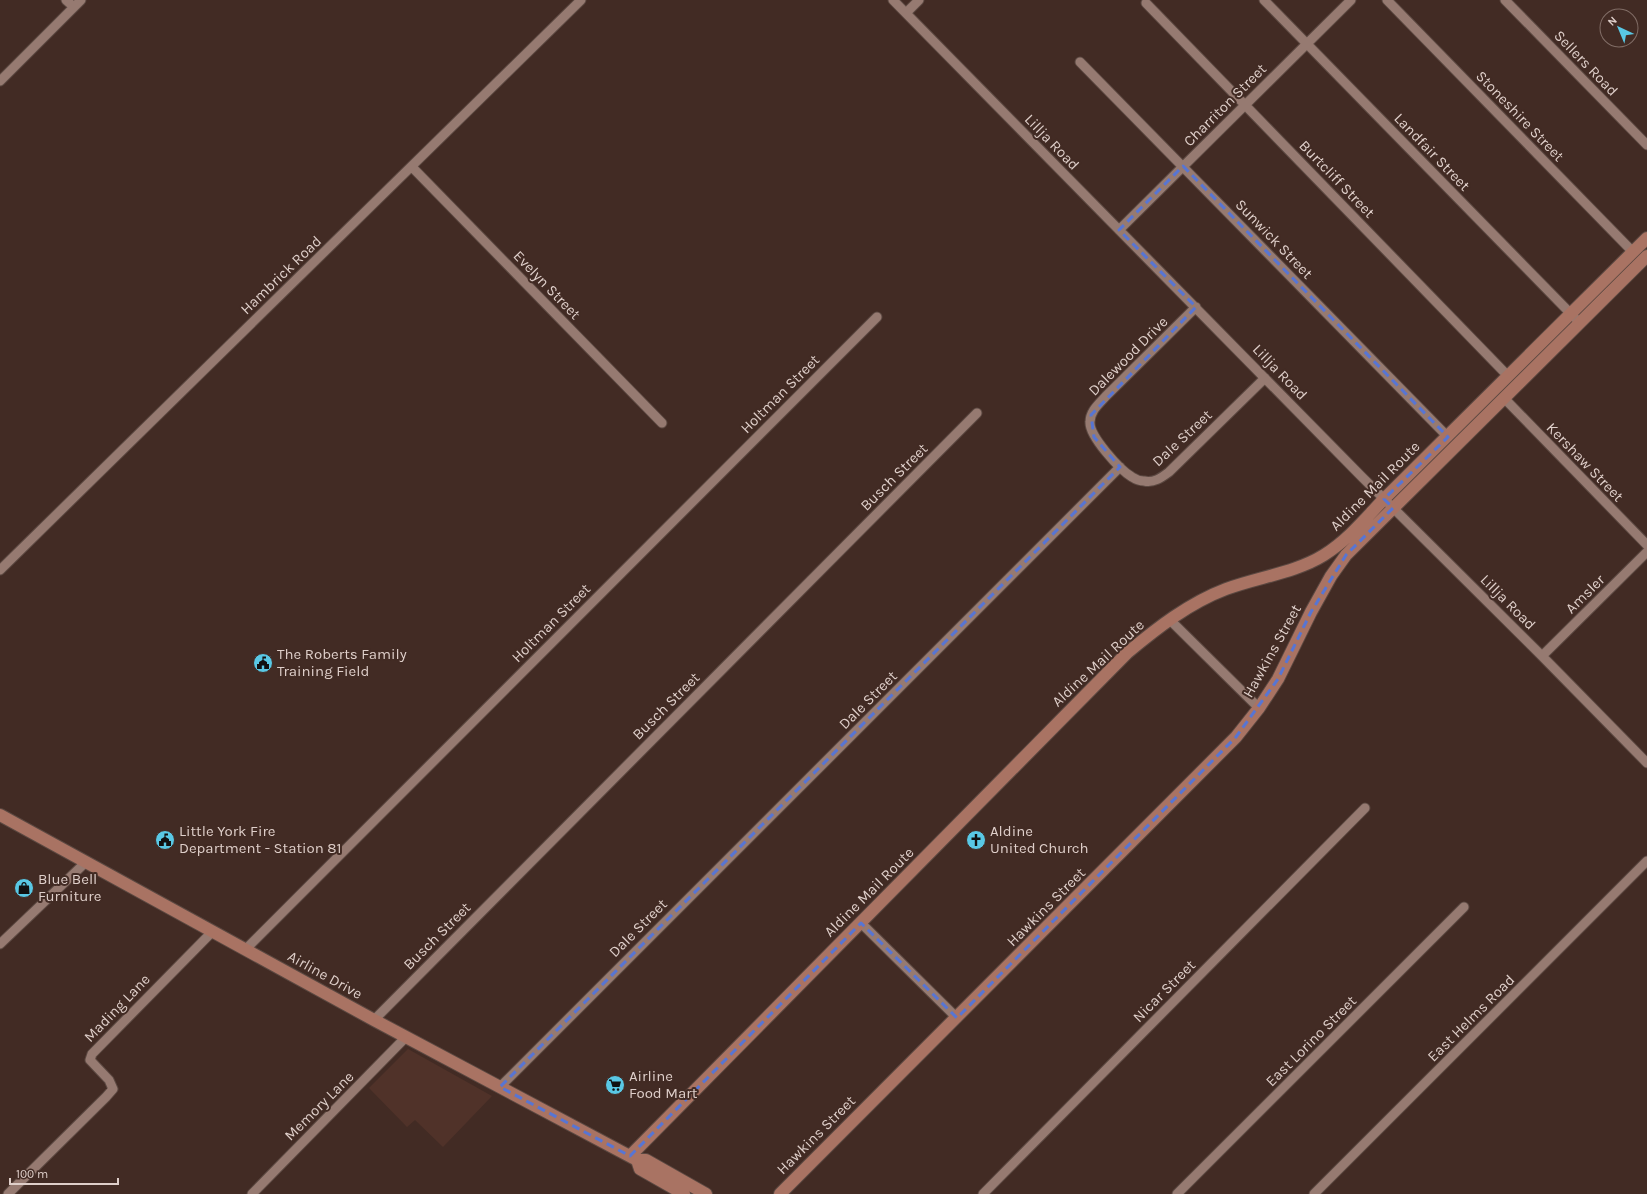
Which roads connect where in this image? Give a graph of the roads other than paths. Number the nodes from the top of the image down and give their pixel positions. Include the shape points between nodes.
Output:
1 (66, 0) edge
2 (81, 0) edge
3 (581, 0) edge
4 (893, 0) edge
5 (919, 0) edge
6 (1264, 0) edge
7 (1351, 0) edge
8 (1387, 0) edge
9 (1505, 0) edge
10 (1146, 3) dead end
11 (74, 8) junction
12 (906, 13) junction
13 (1307, 43) junction
14 (1080, 62) dead end
15 (0, 82) edge
16 (1245, 104) junction
17 (1647, 145) edge
18 (1183, 166) junction
19 (412, 168) junction
20 (1119, 230) junction
21 (1647, 238) edge
22 (1633, 252) junction
23 (1647, 256) edge
24 (1196, 307) junction
25 (1571, 314) junction
26 (877, 317) dead end
27 (1581, 323) junction
28 (1508, 376) junction
29 (1265, 378) junction
30 (1504, 398) junction
31 (978, 413) dead end
32 (662, 423) dead end
33 (1448, 437) junction
34 (1120, 467) junction
35 (1384, 499) junction
36 (1393, 508) junction
37 (1359, 542) joint
38 (1647, 545) edge
39 (1647, 552) edge
40 (0, 570) edge
41 (1170, 620) junction
42 (1542, 656) junction
43 (1259, 708) junction
44 (1647, 763) edge
45 (1365, 808) dead end
46 (0, 815) edge
47 (1647, 861) edge
48 (86, 862) junction
49 (1464, 907) dead end
50 (861, 923) junction
51 (213, 931) junction
52 (0, 944) edge
53 (246, 949) junction
54 (957, 1018) junction
55 (374, 1020) junction
56 (406, 1037) junction
57 (500, 1087) junction
58 (633, 1158) junction
59 (677, 1192) edge
60 (8, 1194) edge
61 (252, 1194) edge
62 (706, 1194) edge
63 (780, 1194) edge
64 (983, 1194) edge
65 (1177, 1194) edge
66 (1314, 1194) edge

1 - 11 street
2 - 11 street
3 - 19 street, Hambrick Road
4 - 12 street, Lillja Road
5 - 12 street
6 - 13 street, Landfair Street
7 - 13 street, Charriton Street
8 - 22 street, Stoneshire Street
9 - 17 street, Sellers Road
10 - 16 street, Burtcliff Street
11 - 15 street
12 - 20 street, Lillja Road
13 - 16 street, Charriton Street
13 - 25 street, Landfair Street
14 - 18 street, Sunwick Street
16 - 18 street, Charriton Street
16 - 28 street, Burtcliff Street
18 - 20 street, Charriton Street
18 - 33 street, Sunwick Street
19 - 32 street, Evelyn Street
19 - 40 street, Hambrick Road
20 - 24 street, Lillja Road
21 - 22 main road, Aldine Mail Route
22 - 25 main road, Aldine Mail Route
23 - 27 main road, Aldine Mail Route
24 - 29 street, Lillja Road
24 - 34 street, Dalewood Drive via 1106,396 1091,415 1094,437
25 - 27 street, Landfair Street
25 - 28 main road, Aldine Mail Route
26 - 53 street, Holtman Street
27 - 30 main road, Aldine Mail Route
28 - 33 main road, Aldine Mail Route
29 - 34 street, Dale Street via 1169,472 1157,480 1144,481 1133,478
29 - 35 street, Lillja Road
30 - 36 main road, Aldine Mail Route
30 - 38 street, Kershaw Street
31 - 55 street, Busch Street
33 - 35 main road, Aldine Mail Route
34 - 57 street, Dale Street
35 - 36 street, Lillja Road
35 - 41 main road, Aldine Mail Route via 1357,529 1324,555 1307,564 1226,589
36 - 37 main road, Aldine Mail Route
36 - 42 street, Lillja Road
37 - 43 main road, Hawkins Street via 1331,576 1278,679
39 - 42 street, Amsler
41 - 43 street
41 - 50 main road, Aldine Mail Route via 1127,653
42 - 44 street, Lillja Road
43 - 54 main road, Hawkins Street via 1213,762
45 - 64 street, Nicar Street
46 - 48 main road, Airline Drive
47 - 66 street, East Helms Road
48 - 51 main road, Airline Drive
48 - 52 street
49 - 65 street, East Lorino Street
50 - 54 street
50 - 58 main road, Aldine Mail Route
51 - 53 main road, Airline Drive
51 - 60 street, Mading Lane via 92,1054 90,1060 109,1080 113,1089
53 - 55 main road, Airline Drive
54 - 63 main road, Hawkins Street
55 - 56 main road, Airline Drive
56 - 57 main road, Airline Drive
56 - 61 street, Memory Lane
57 - 58 main road, Airline Drive
58 - 59 main road, Airline Drive via 640,1169
58 - 62 main road, Airline Drive via 646,1160

